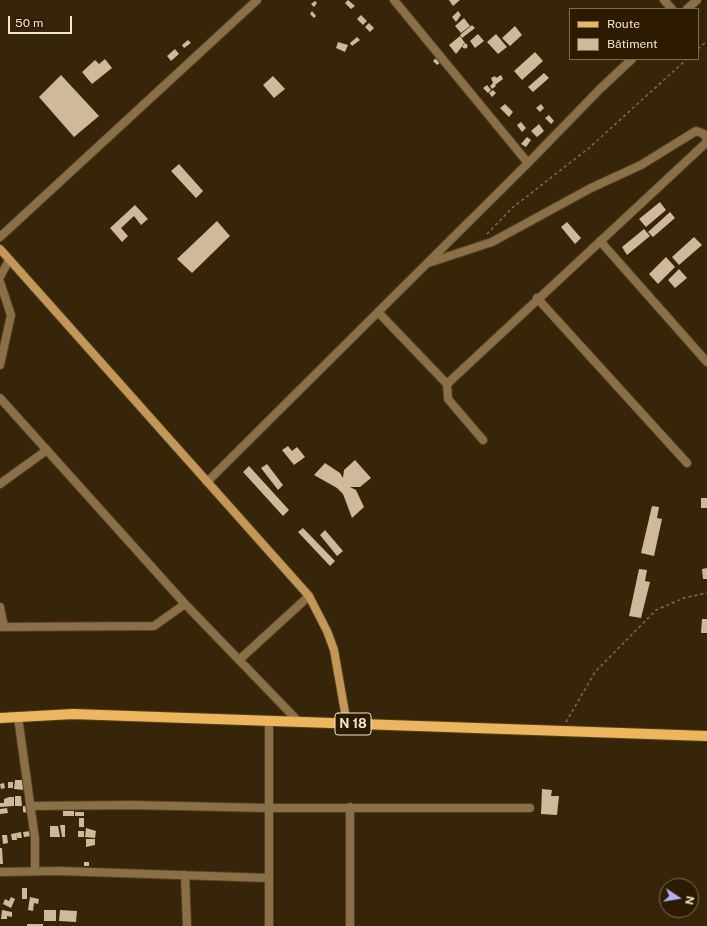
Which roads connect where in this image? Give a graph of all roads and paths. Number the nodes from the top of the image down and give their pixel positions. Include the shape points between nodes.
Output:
1 (257, 0) edge
2 (394, 0) edge
3 (664, 0) edge
4 (698, 0) edge
5 (671, 8) edge
6 (688, 8) edge
7 (707, 41) edge
8 (699, 48) edge
9 (631, 60) edge
10 (686, 60) edge
11 (707, 141) edge
12 (528, 163) junction
13 (0, 237) edge
14 (600, 241) junction
15 (0, 249) edge
16 (473, 249) junction
17 (9, 260) junction
18 (426, 264) junction
19 (0, 277) edge
20 (0, 282) edge
21 (537, 298) junction
22 (378, 312) junction
23 (707, 362) edge
24 (0, 365) edge
25 (447, 384) junction
26 (0, 398) edge
27 (483, 440) dead end
28 (47, 450) junction
29 (687, 463) dead end
30 (207, 482) junction
31 (0, 484) edge
32 (707, 593) edge
33 (309, 596) junction
34 (185, 604) junction
35 (0, 607) edge
36 (2, 627) edge
37 (239, 660) junction
38 (18, 717) junction
39 (0, 718) edge
40 (269, 720) junction
41 (299, 722) junction
42 (347, 724) junction
43 (561, 731) junction
44 (707, 736) edge
45 (30, 806) junction
46 (350, 807) junction
47 (268, 808) junction
48 (530, 808) dead end
49 (36, 871) junction
50 (0, 872) edge
51 (185, 875) junction
52 (268, 878) junction
53 (187, 926) edge
54 (269, 926) edge
55 (350, 926) edge

1 - 13 street
2 - 12 street
3 - 5 street
4 - 6 street
7 - 8 path
9 - 12 street
10 - 16 path via 589,148 512,208
11 - 14 street
11 - 16 street via 704,134 696,131 641,166 591,188 492,242
12 - 18 street
14 - 21 street
14 - 23 street
15 - 17 street
16 - 18 street
17 - 19 street
17 - 30 street
18 - 22 street
20 - 24 street via 11,315
21 - 25 street
21 - 29 street
22 - 25 street
22 - 30 street
25 - 27 street via 448,399
26 - 28 street
28 - 31 street
28 - 34 street
30 - 33 street
32 - 43 path via 684,598 656,610 595,672
33 - 37 street
33 - 42 street via 334,650
34 - 36 street via 154,626
34 - 37 street
35 - 36 street
37 - 41 street
38 - 39 main road, N 18
38 - 40 main road, N 18 via 73,714
38 - 45 street
40 - 41 main road, N 18
40 - 47 street
41 - 42 main road, N 18
42 - 43 main road, N 18
43 - 44 main road, N 18
45 - 47 street via 132,804
45 - 49 street via 35,838
46 - 47 street
46 - 48 street
46 - 55 street
47 - 52 street
49 - 50 street
49 - 51 street
51 - 52 street
51 - 53 street
52 - 54 street

